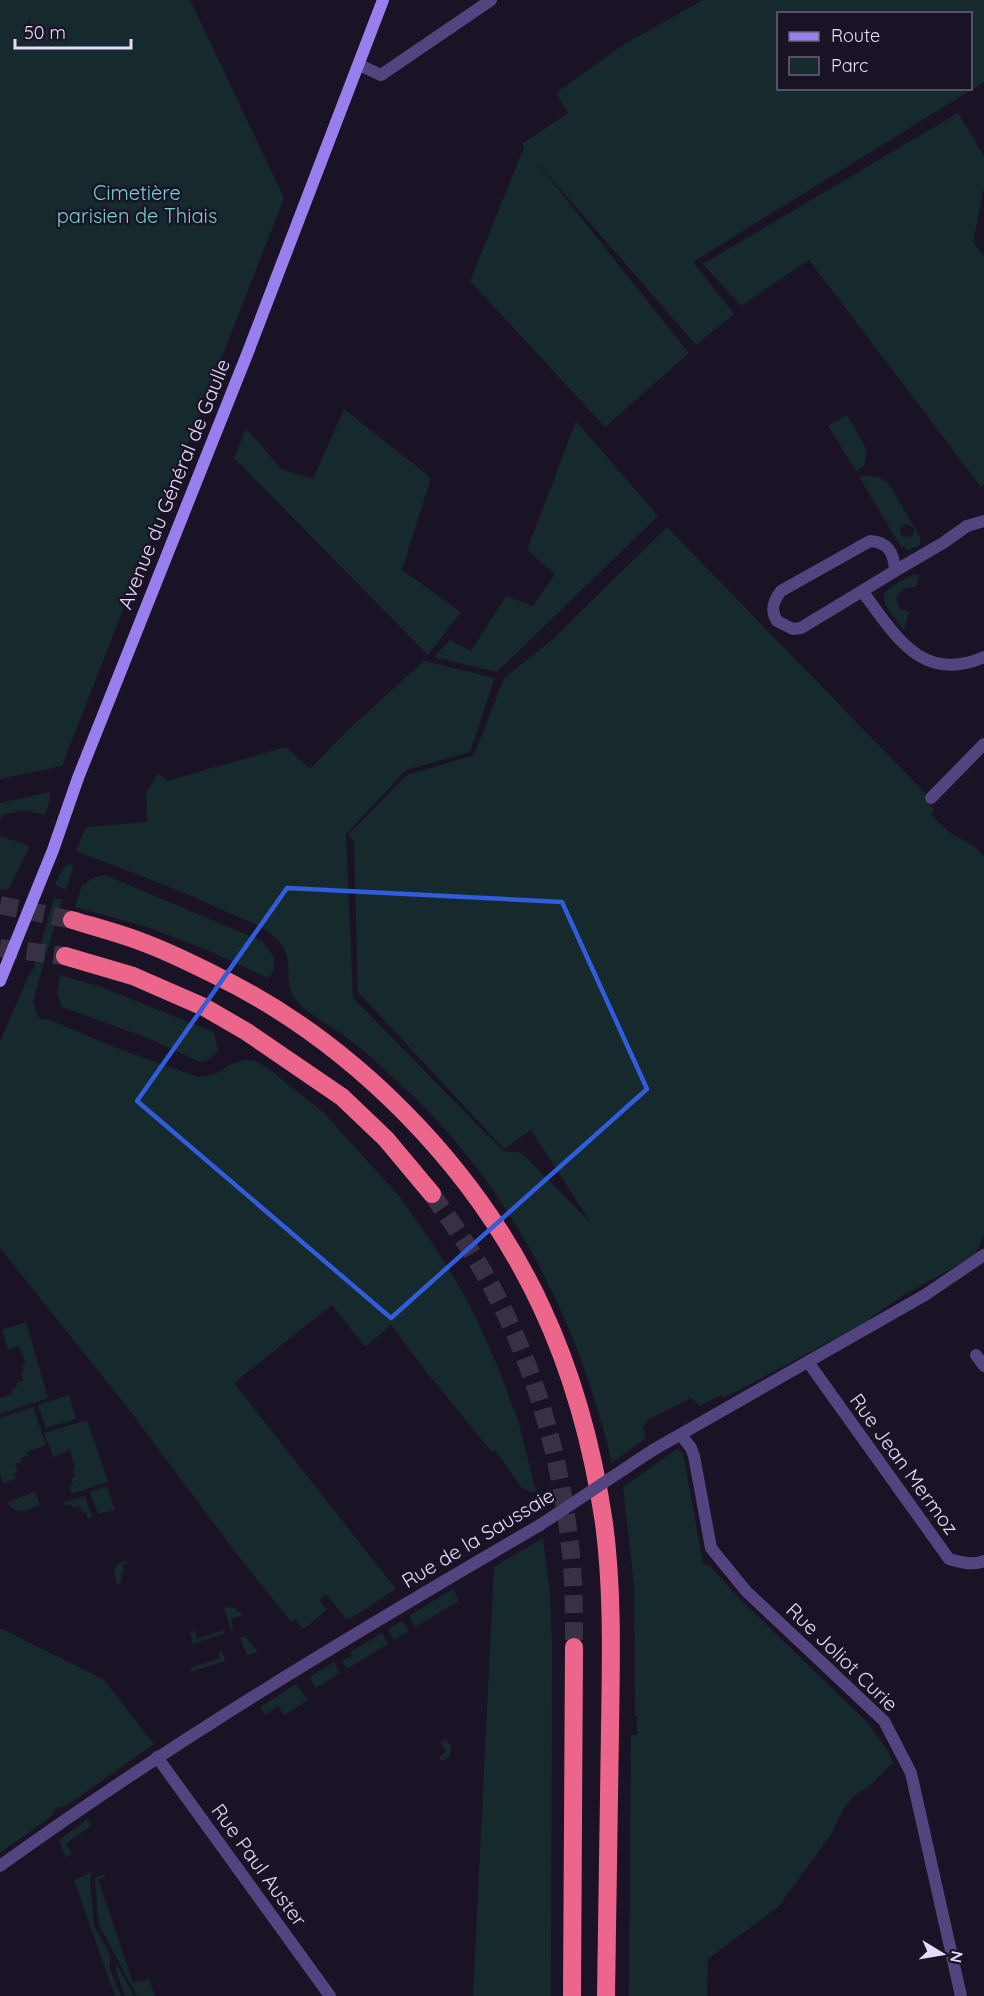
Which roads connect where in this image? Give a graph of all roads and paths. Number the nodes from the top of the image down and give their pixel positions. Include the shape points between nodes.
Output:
1 (383, 0) edge
2 (491, 0) edge
3 (359, 65) junction
4 (984, 521) edge
5 (895, 571) junction
6 (862, 591) junction
7 (984, 657) edge
8 (984, 744) edge
9 (931, 798) dead end
10 (72, 920) tunnel mouth
11 (65, 956) tunnel mouth
12 (0, 981) edge
13 (432, 1194) tunnel mouth
14 (984, 1255) edge
15 (808, 1362) junction
16 (681, 1435) junction
17 (984, 1561) edge
18 (574, 1647) tunnel mouth
19 (157, 1757) junction
20 (0, 1866) edge
21 (330, 1996) edge
22 (572, 1996) edge
23 (606, 1996) edge
24 (961, 1996) edge

1 - 3 main road, Avenue du Général de Gaulle
2 - 3 street via 381,75
3 - 12 main road, Avenue du Général de Gaulle
4 - 5 street via 967,526
5 - 6 street
5 - 6 street via 890,548 876,541 864,542 781,591 773,604 774,617 787,627 801,627
6 - 7 street via 902,643 923,659 958,665
8 - 9 street
10 - 23 highway via 142,942 217,976 307,1030 367,1076 459,1174 505,1241 540,1305 570,1378 596,1475 604,1527 610,1610
11 - 13 highway via 160,988 247,1032 342,1097 386,1139
14 - 15 street, Rue de la Saussaie via 926,1295
15 - 16 street, Rue de la Saussaie
15 - 17 street, Rue Jean Mermoz via 949,1559 964,1563
16 - 19 street, Rue de la Saussaie, bridge
16 - 24 street, Rue Joliot Curie via 694,1456 711,1548 746,1591 884,1721 911,1773
18 - 22 highway
19 - 20 street, Rue de la Saussaie
19 - 21 street, Rue Paul Auster

